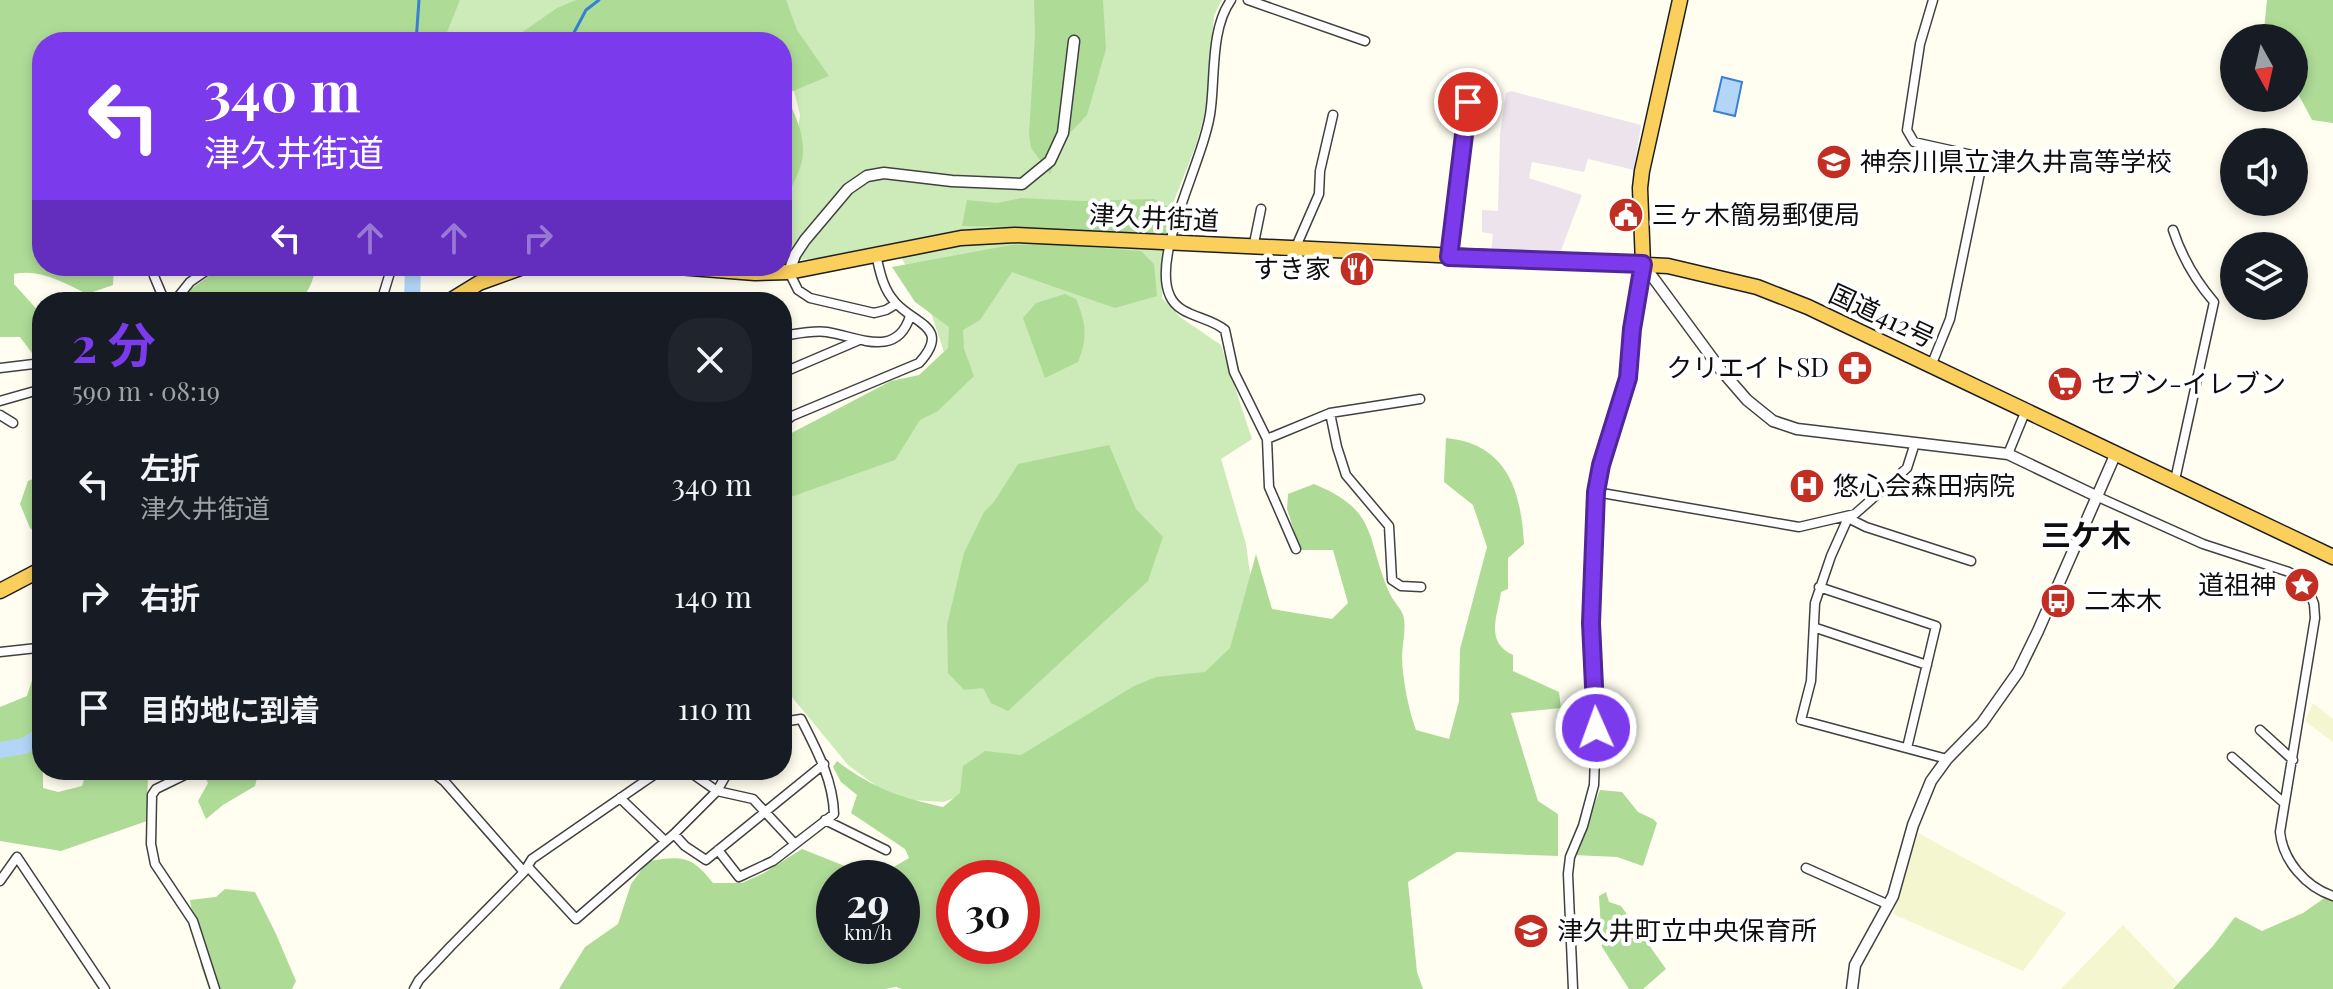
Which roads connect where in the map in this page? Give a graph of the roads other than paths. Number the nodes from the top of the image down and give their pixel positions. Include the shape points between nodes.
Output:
1 (1231, 0) edge
2 (1248, 0) edge
3 (1680, 0) edge
4 (1933, 0) edge
5 (1074, 41) dead end
6 (1365, 41) dead end
7 (1472, 76) dead end
8 (1333, 115) dead end
9 (1261, 209) dead end
10 (2173, 230) dead end
11 (1171, 243) junction
12 (1253, 248) junction
13 (1295, 250) junction
14 (876, 255) junction
15 (1449, 257) junction
16 (792, 264) edge
17 (1643, 264) junction
18 (792, 271) edge
19 (154, 276) dead end
20 (199, 276) edge
21 (489, 276) edge
22 (791, 276) edge
23 (161, 292) edge
24 (182, 292) edge
25 (464, 292) edge
26 (896, 304) junction
27 (910, 316) junction
28 (792, 335) edge
29 (857, 340) junction
30 (32, 364) edge
31 (1931, 366) junction
32 (0, 368) edge
33 (792, 369) edge
34 (32, 392) edge
35 (1420, 399) dead end
36 (0, 401) edge
37 (2026, 410) junction
38 (1330, 413) junction
39 (0, 415) edge
40 (792, 416) edge
41 (13, 423) dead end
42 (1267, 439) junction
43 (1915, 443) junction
44 (2116, 453) junction
45 (2008, 454) junction
46 (2175, 480) junction
47 (1596, 492) junction
48 (2096, 496) junction
49 (1848, 518) junction
50 (1296, 549) dead end
51 (2333, 557) edge
52 (1971, 561) dead end
53 (32, 574) edge
54 (1421, 587) dead end
55 (1819, 587) junction
56 (0, 591) edge
57 (1816, 628) junction
58 (32, 649) edge
59 (0, 652) edge
60 (1927, 665) junction
61 (792, 720) edge
62 (2260, 730) dead end
63 (1907, 748) junction
64 (2232, 757) dead end
65 (1947, 759) junction
66 (2293, 760) junction
67 (824, 764) junction
68 (174, 780) edge
69 (442, 780) edge
70 (646, 780) edge
71 (701, 780) edge
72 (723, 780) edge
73 (717, 791) junction
74 (620, 798) junction
75 (2284, 803) junction
76 (767, 811) junction
77 (825, 820) junction
78 (674, 834) junction
79 (665, 841) junction
80 (794, 843) junction
81 (718, 850) junction
82 (886, 850) dead end
83 (1806, 868) dead end
84 (526, 870) junction
85 (0, 881) edge
86 (2333, 896) edge
87 (1889, 905) junction
88 (105, 989) edge
89 (215, 989) edge
90 (414, 989) edge
91 (1573, 989) edge
92 (1852, 989) edge

1 - 11 street via 1221,18 1208,129
2 - 6 street
3 - 17 highway via 1642,171
4 - 31 street via 1920,44 1907,130 1914,142 1977,156 1981,168 1950,319
5 - 16 street via 1063,133 1050,161 1022,184 867,176 848,189
7 - 15 street
8 - 13 street via 1319,194
9 - 12 street
10 - 46 street via 2180,251 2214,302
11 - 12 highway, 津久井街道
11 - 14 highway, 津久井街道 via 985,235
11 - 42 street via 1165,278 1170,299 1225,330 1234,372
12 - 13 highway, 津久井街道
13 - 15 highway, 津久井街道
14 - 18 highway, 津久井街道
14 - 26 street
15 - 17 highway, 津久井街道
17 - 31 highway, 国道412号 via 1757,287
17 - 43 street via 1721,370 1765,416 1797,429
17 - 47 street via 1628,378
19 - 23 street
20 - 24 street
21 - 25 highway
22 - 26 street via 810,298 874,313
26 - 27 street
27 - 29 street via 897,338 881,343
27 - 40 street via 930,329 931,342 919,363
28 - 29 street via 826,332
29 - 33 street
30 - 32 street
31 - 37 highway, 国道412号
34 - 36 street
35 - 38 street
37 - 44 highway, 国道412号
37 - 45 street
38 - 42 street
38 - 54 street via 1346,475 1389,526 1392,580
39 - 41 street
42 - 50 street via 1269,487
43 - 45 street
43 - 49 street via 1903,474
44 - 46 highway, 国道412号
44 - 48 street
45 - 48 street
46 - 51 highway, 国道412号
47 - 49 street via 1793,528
47 - 91 street via 1591,623 1596,761 1568,874
48 - 65 street via 2018,672 1982,723
48 - 66 street via 2214,549 2278,567 2306,583 2315,618
49 - 52 street
49 - 55 street
53 - 56 highway
55 - 57 street
55 - 60 street via 1936,626
57 - 60 street
57 - 63 street via 1801,720
58 - 59 street
60 - 63 street
61 - 67 street via 801,719
62 - 66 street
63 - 65 street
64 - 75 street
65 - 87 street via 1925,797
66 - 75 street
67 - 76 street
67 - 77 street via 834,814
68 - 89 street via 152,795 151,844 155,864 193,921
69 - 84 street
70 - 74 street
71 - 73 street
72 - 73 street
73 - 76 street via 753,799
73 - 78 street
74 - 79 street
74 - 84 street via 532,859
75 - 86 street via 2280,832 2286,856 2310,883
76 - 80 street
76 - 81 street
77 - 80 street
77 - 82 street
78 - 79 street
78 - 81 street via 706,860
79 - 84 street via 576,919
80 - 81 street via 773,861 739,877
83 - 87 street
84 - 90 street
85 - 88 street via 17,857
87 - 92 street via 1855,965

